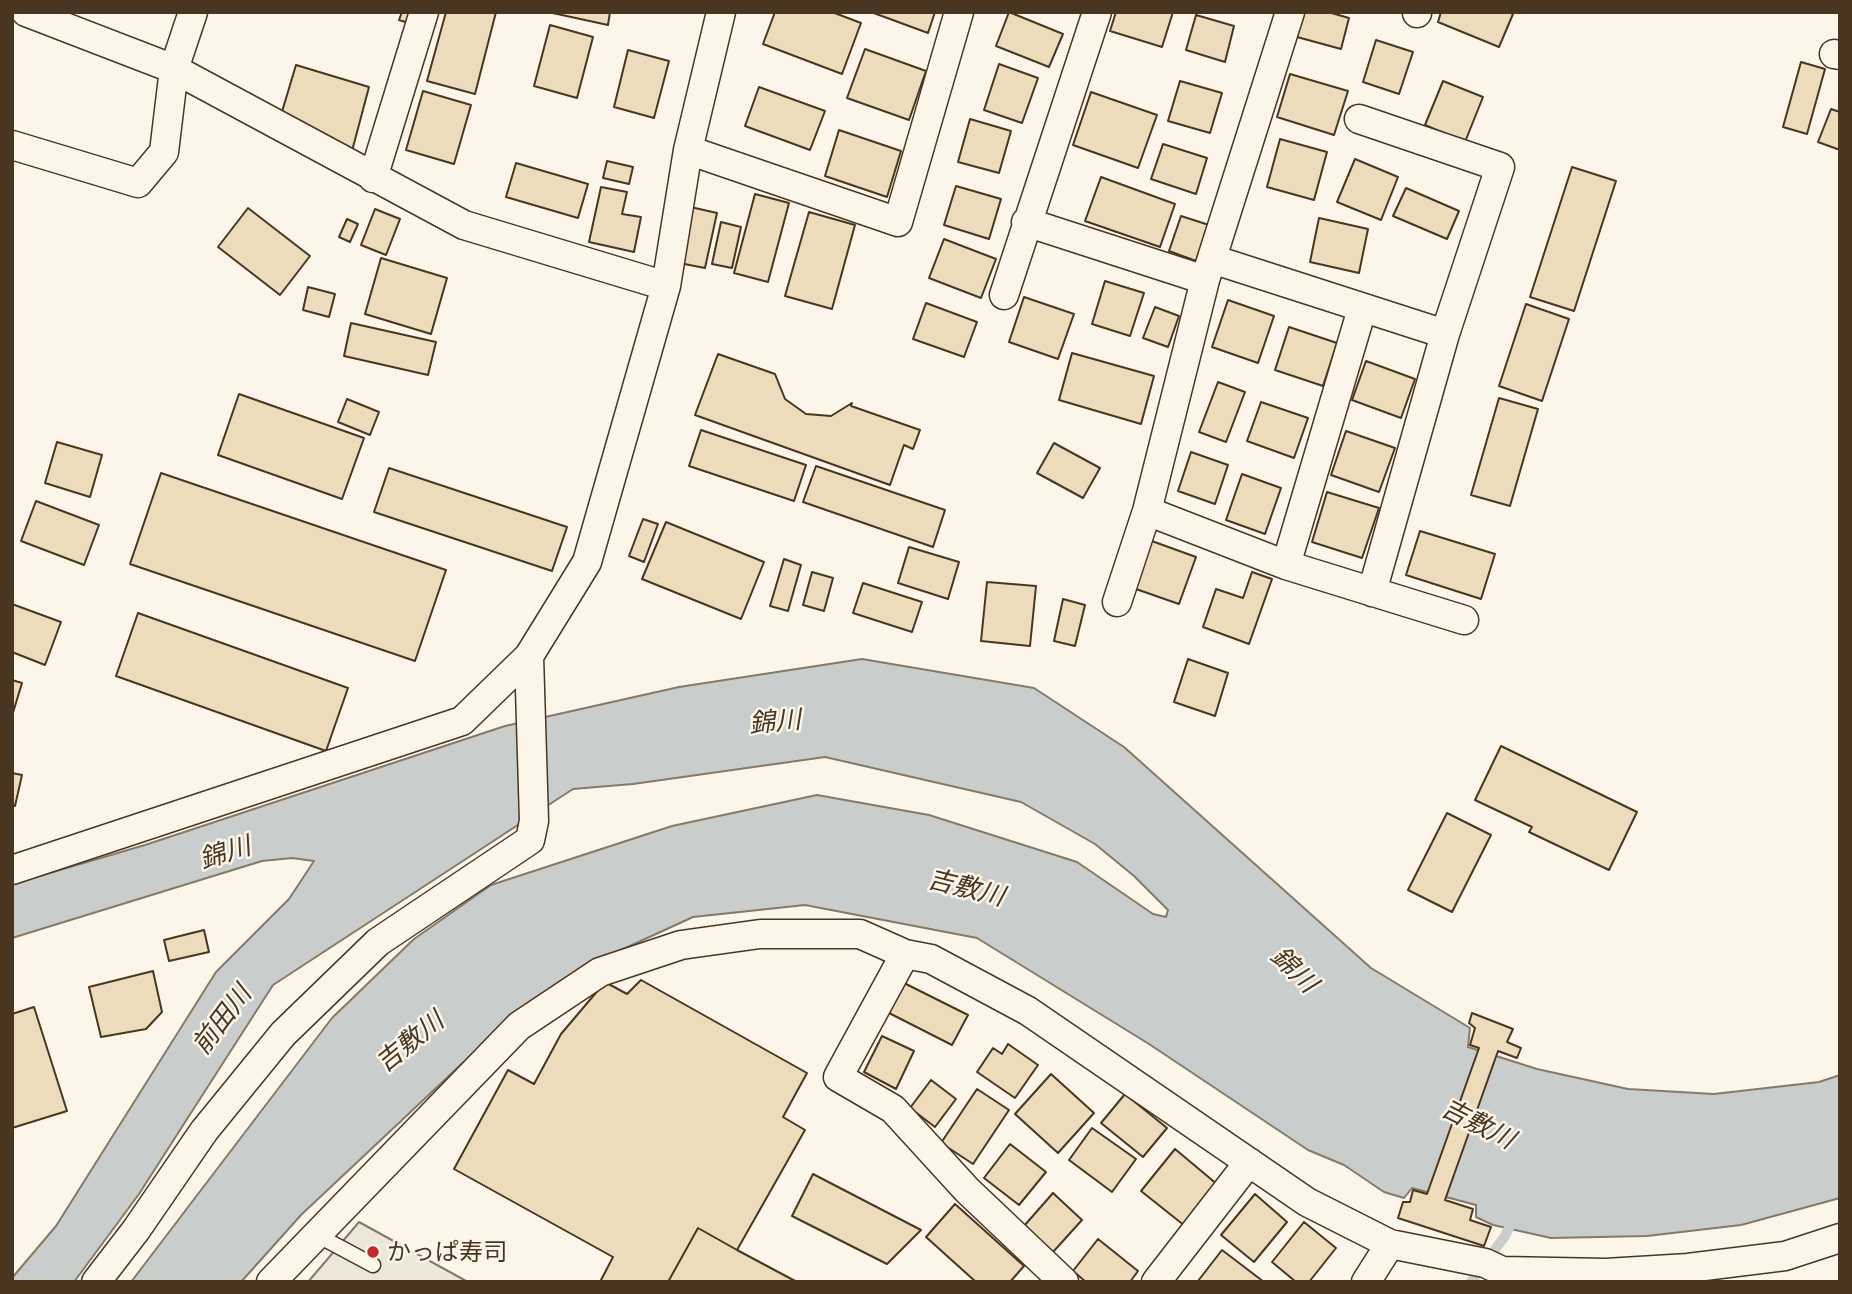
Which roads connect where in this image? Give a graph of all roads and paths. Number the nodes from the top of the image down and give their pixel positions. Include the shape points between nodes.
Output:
1 (26, 12) edge
2 (193, 12) edge
3 (424, 12) edge
4 (721, 12) edge
5 (959, 12) edge
6 (1097, 12) edge
7 (1289, 13) edge
8 (174, 69) junction
9 (1359, 119) dead end
10 (12, 145) edge
11 (688, 150) junction
12 (373, 178) junction
13 (1026, 222) junction
14 (1208, 270) junction
15 (666, 286) junction
16 (1004, 295) dead end
17 (1362, 309) junction
18 (1444, 334) junction
19 (1147, 510) junction
20 (1286, 565) junction
21 (1372, 593) junction
22 (1117, 602) dead end
23 (1464, 620) dead end
24 (529, 656) junction
25 (12, 870) edge
26 (905, 954) junction
27 (1249, 1162) junction
28 (317, 1235) junction
29 (1390, 1244) junction
30 (1835, 1246) edge
31 (373, 1265) dead end
32 (1499, 1276) edge
33 (96, 1282) edge
34 (271, 1282) edge
35 (1064, 1282) edge
36 (1156, 1282) edge
37 (1366, 1282) edge

1 - 8 street
2 - 8 street
3 - 12 street
4 - 11 street
5 - 11 street via 898,222
6 - 13 street
7 - 14 street
8 - 10 street via 164,152 138,183
8 - 12 street
9 - 18 street via 1500,167
11 - 15 street
12 - 15 street via 464,225
13 - 14 street
13 - 16 street
14 - 17 street
14 - 19 street
15 - 24 street via 587,562
17 - 18 street
17 - 20 street
18 - 21 street
19 - 20 street
19 - 22 street
20 - 21 street
21 - 23 street
24 - 25 street via 462,721
24 - 33 street via 534,821 530,840 378,942 283,1034 204,1131
26 - 27 street via 931,959 1028,1011
26 - 28 street via 860,934 760,934 681,945 600,971 519,1026
26 - 35 street via 838,1077 892,1109 967,1190
27 - 29 street via 1307,1202
27 - 36 street
28 - 31 lane
28 - 34 street
29 - 32 street via 1485,1263
29 - 37 street
30 - 32 street via 1688,1268

